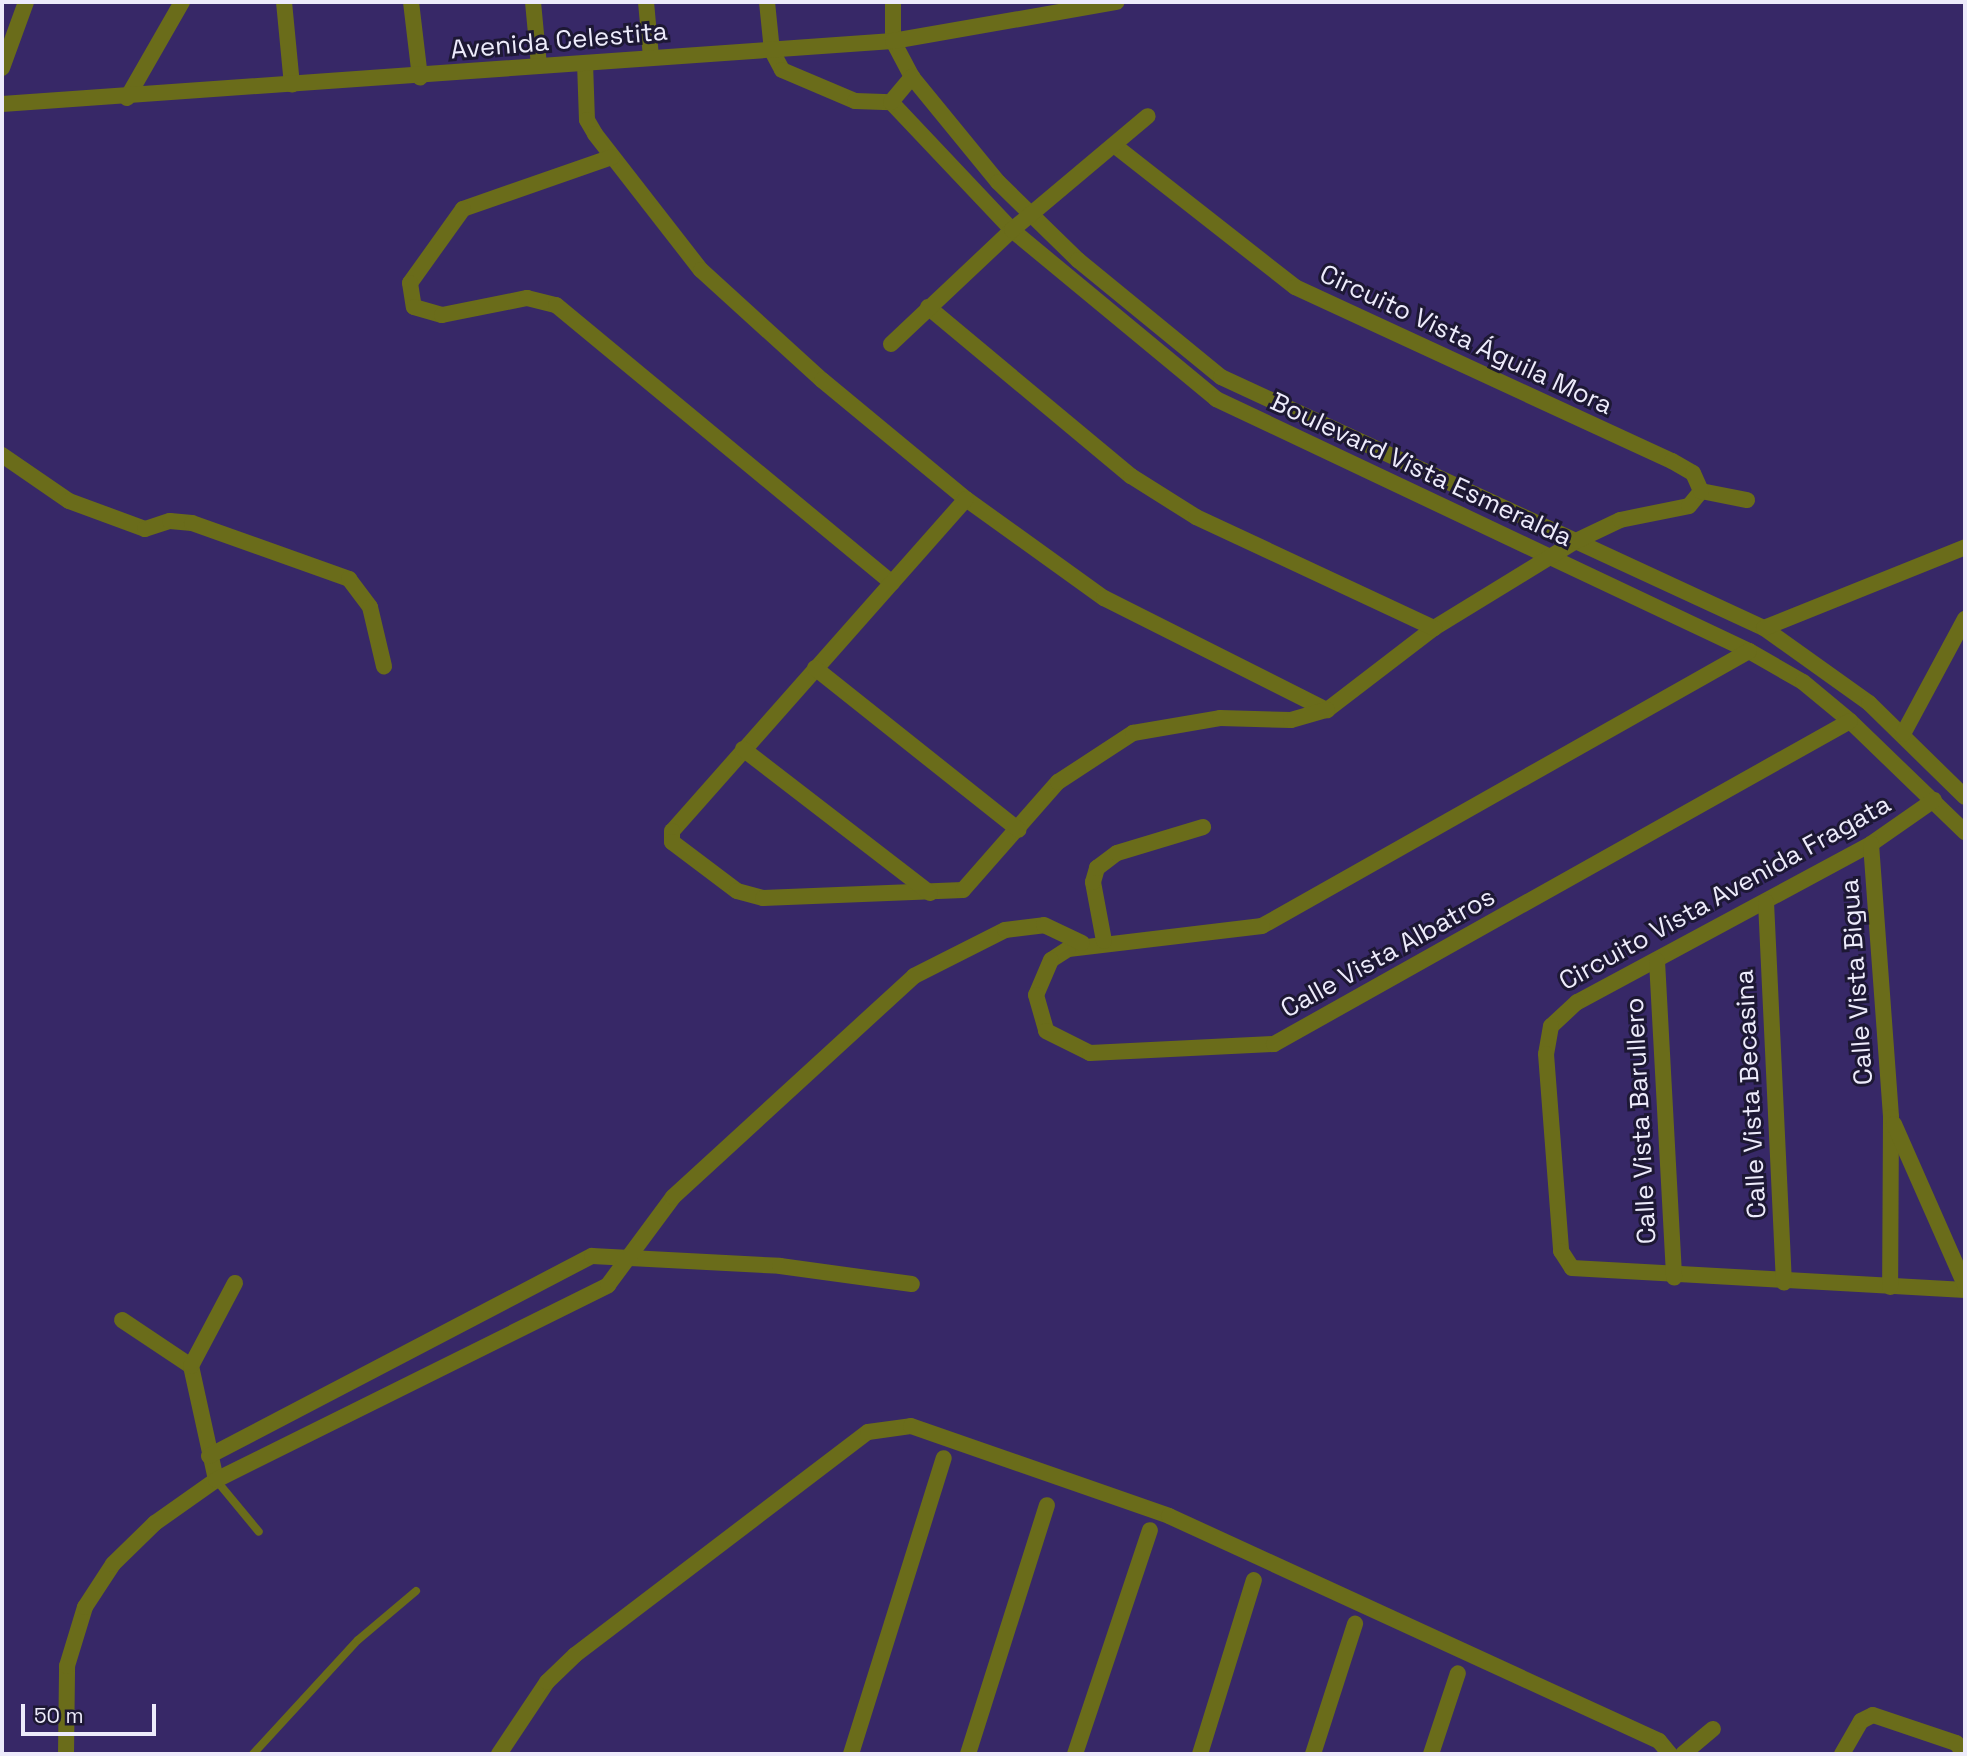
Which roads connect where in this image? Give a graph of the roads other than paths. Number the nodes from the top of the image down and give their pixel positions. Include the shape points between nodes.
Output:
1 (26, 2) edge
2 (182, 2) edge
3 (284, 2) edge
4 (411, 2) edge
5 (533, 2) edge
6 (646, 2) edge
7 (767, 2) edge
8 (894, 2) edge
9 (1117, 2) edge
10 (893, 41) junction
11 (2, 42) edge
12 (772, 51) junction
13 (651, 57) junction
14 (585, 63) junction
15 (3, 64) edge
16 (539, 66) junction
17 (912, 76) junction
18 (420, 77) junction
19 (292, 85) junction
20 (127, 98) junction
21 (891, 102) junction
22 (2, 104) edge
23 (1147, 116) dead end
24 (1114, 145) junction
25 (612, 157) junction
26 (1029, 216) junction
27 (1012, 230) junction
28 (928, 307) junction
29 (891, 344) dead end
30 (2, 455) edge
31 (1701, 491) junction
32 (966, 499) junction
33 (1746, 500) dead end
34 (1576, 541) junction
35 (1965, 547) edge
36 (1545, 557) junction
37 (892, 583) junction
38 (1965, 620) edge
39 (1434, 628) junction
40 (1764, 628) junction
41 (1749, 651) junction
42 (384, 666) dead end
43 (815, 668) junction
44 (1327, 710) junction
45 (1850, 721) junction
46 (1903, 734) junction
47 (743, 749) junction
48 (1965, 797) edge
49 (1934, 800) junction
50 (1203, 827) dead end
51 (1019, 830) junction
52 (1965, 832) edge
53 (1871, 844) junction
54 (930, 893) junction
55 (1766, 902) junction
56 (1104, 941) junction
57 (1082, 943) junction
58 (1657, 961) junction
59 (1891, 1117) junction
60 (634, 1256) junction
61 (1674, 1278) junction
62 (234, 1283) dead end
63 (1784, 1283) junction
64 (912, 1284) dead end
65 (1890, 1287) junction
66 (1965, 1288) edge
67 (122, 1320) dead end
68 (191, 1366) junction
69 (209, 1456) junction
70 (944, 1458) dead end
71 (216, 1480) junction
72 (1047, 1505) dead end
73 (1150, 1530) dead end
74 (259, 1532) dead end
75 (1254, 1580) dead end
76 (416, 1591) dead end
77 (1354, 1623) dead end
78 (1458, 1673) dead end
79 (1713, 1729) dead end
80 (66, 1754) edge
81 (253, 1754) edge
82 (499, 1754) edge
83 (851, 1754) edge
84 (968, 1754) edge
85 (1075, 1754) edge
86 (1200, 1754) edge
87 (1313, 1754) edge
88 (1431, 1754) edge
89 (1670, 1754) edge
90 (1683, 1754) edge
91 (1842, 1754) edge
92 (1965, 1754) edge

1 - 15 street
2 - 20 street
3 - 19 street
4 - 18 street
5 - 16 street
6 - 13 street
7 - 12 street
8 - 10 street
9 - 10 street, Avenida Celestita
10 - 12 street, Avenida Celestita
10 - 17 street, Boulevard Vista Esmeralda
11 - 15 street
12 - 13 street, Avenida Celestita
12 - 21 street via 798,81 855,101
13 - 14 street, Avenida Celestita
14 - 16 street, Avenida Celestita
14 - 25 street via 587,120
16 - 18 street, Avenida Celestita
17 - 21 street
17 - 26 street, Boulevard Vista Esmeralda
18 - 19 street, Avenida Celestita
19 - 20 street, Avenida Celestita
20 - 22 street, Avenida Celestita
21 - 27 street, Boulevard Vista Esmeralda
23 - 24 street
24 - 26 street
24 - 31 street, Circuito Vista Águila Mora via 1295,287 1672,461 1693,473
25 - 32 street via 701,270
25 - 37 street via 463,209 410,284 414,307 442,315 527,298 556,305
26 - 27 street
26 - 34 street, Boulevard Vista Esmeralda via 1221,377
27 - 28 street
27 - 36 street, Boulevard Vista Esmeralda via 1216,399
28 - 29 street
28 - 39 street via 1131,476 1196,517
30 - 42 street via 69,501 145,529 192,523 349,579 370,607
31 - 33 street
31 - 34 street via 1689,506 1620,520
32 - 37 street
32 - 44 street via 1150,625
34 - 36 street
34 - 40 street, Boulevard Vista Esmeralda
35 - 40 street
36 - 39 street
36 - 41 street, Boulevard Vista Esmeralda
37 - 43 street
38 - 46 street
39 - 44 street
40 - 46 street, Boulevard Vista Esmeralda via 1816,659
41 - 45 street, Boulevard Vista Esmeralda via 1803,682
41 - 56 street, Calle Vista Albatros via 1262,926
43 - 47 street
43 - 51 street
44 - 51 street via 1291,720 1220,718 1133,733 1058,782
45 - 49 street, Boulevard Vista Esmeralda
45 - 57 street, Calle Vista Albatros via 1274,1044 1090,1053 1062,1044 1046,1031 1036,995 1051,960
46 - 48 street, Boulevard Vista Esmeralda
47 - 54 street
47 - 54 street via 672,831 671,842 749,896
49 - 52 street, Boulevard Vista Esmeralda
49 - 53 street, Circuito Vista Avenida Fragata
50 - 56 street via 1117,853 1097,868 1093,882
51 - 54 street via 977,882 963,890
53 - 55 street, Circuito Vista Avenida Fragata
53 - 59 street, Calle Vista Bigua
55 - 58 street, Circuito Vista Avenida Fragata
55 - 63 street, Calle Vista Becasina
56 - 57 street, Calle Vista Albatros
57 - 60 street via 1044,925 1005,930 914,976 673,1197
58 - 61 street, Calle Vista Barullero
58 - 61 street, Circuito Vista Avenida Fragata via 1560,1014 1546,1054 1565,1262 1581,1271
59 - 65 street, Calle Vista Bigua
59 - 66 street, Calle Vista Bigua
60 - 64 street via 780,1265
60 - 69 street via 592,1256
60 - 71 street via 587,1297
61 - 63 street, Circuito Vista Avenida Fragata
62 - 68 street
63 - 65 street, Circuito Vista Avenida Fragata
65 - 66 street, Circuito Vista Avenida Fragata
67 - 68 street
68 - 69 street
69 - 71 street
70 - 83 street
71 - 74 lane
71 - 80 street via 155,1523 113,1564 85,1607 67,1666
72 - 84 street
73 - 85 street
75 - 86 street
76 - 81 lane via 358,1640
77 - 87 street
78 - 88 street
79 - 90 street
82 - 89 street via 547,1682 575,1655 868,1432 911,1426 1169,1516 1659,1741
91 - 92 street via 1861,1721 1873,1715 1956,1743

